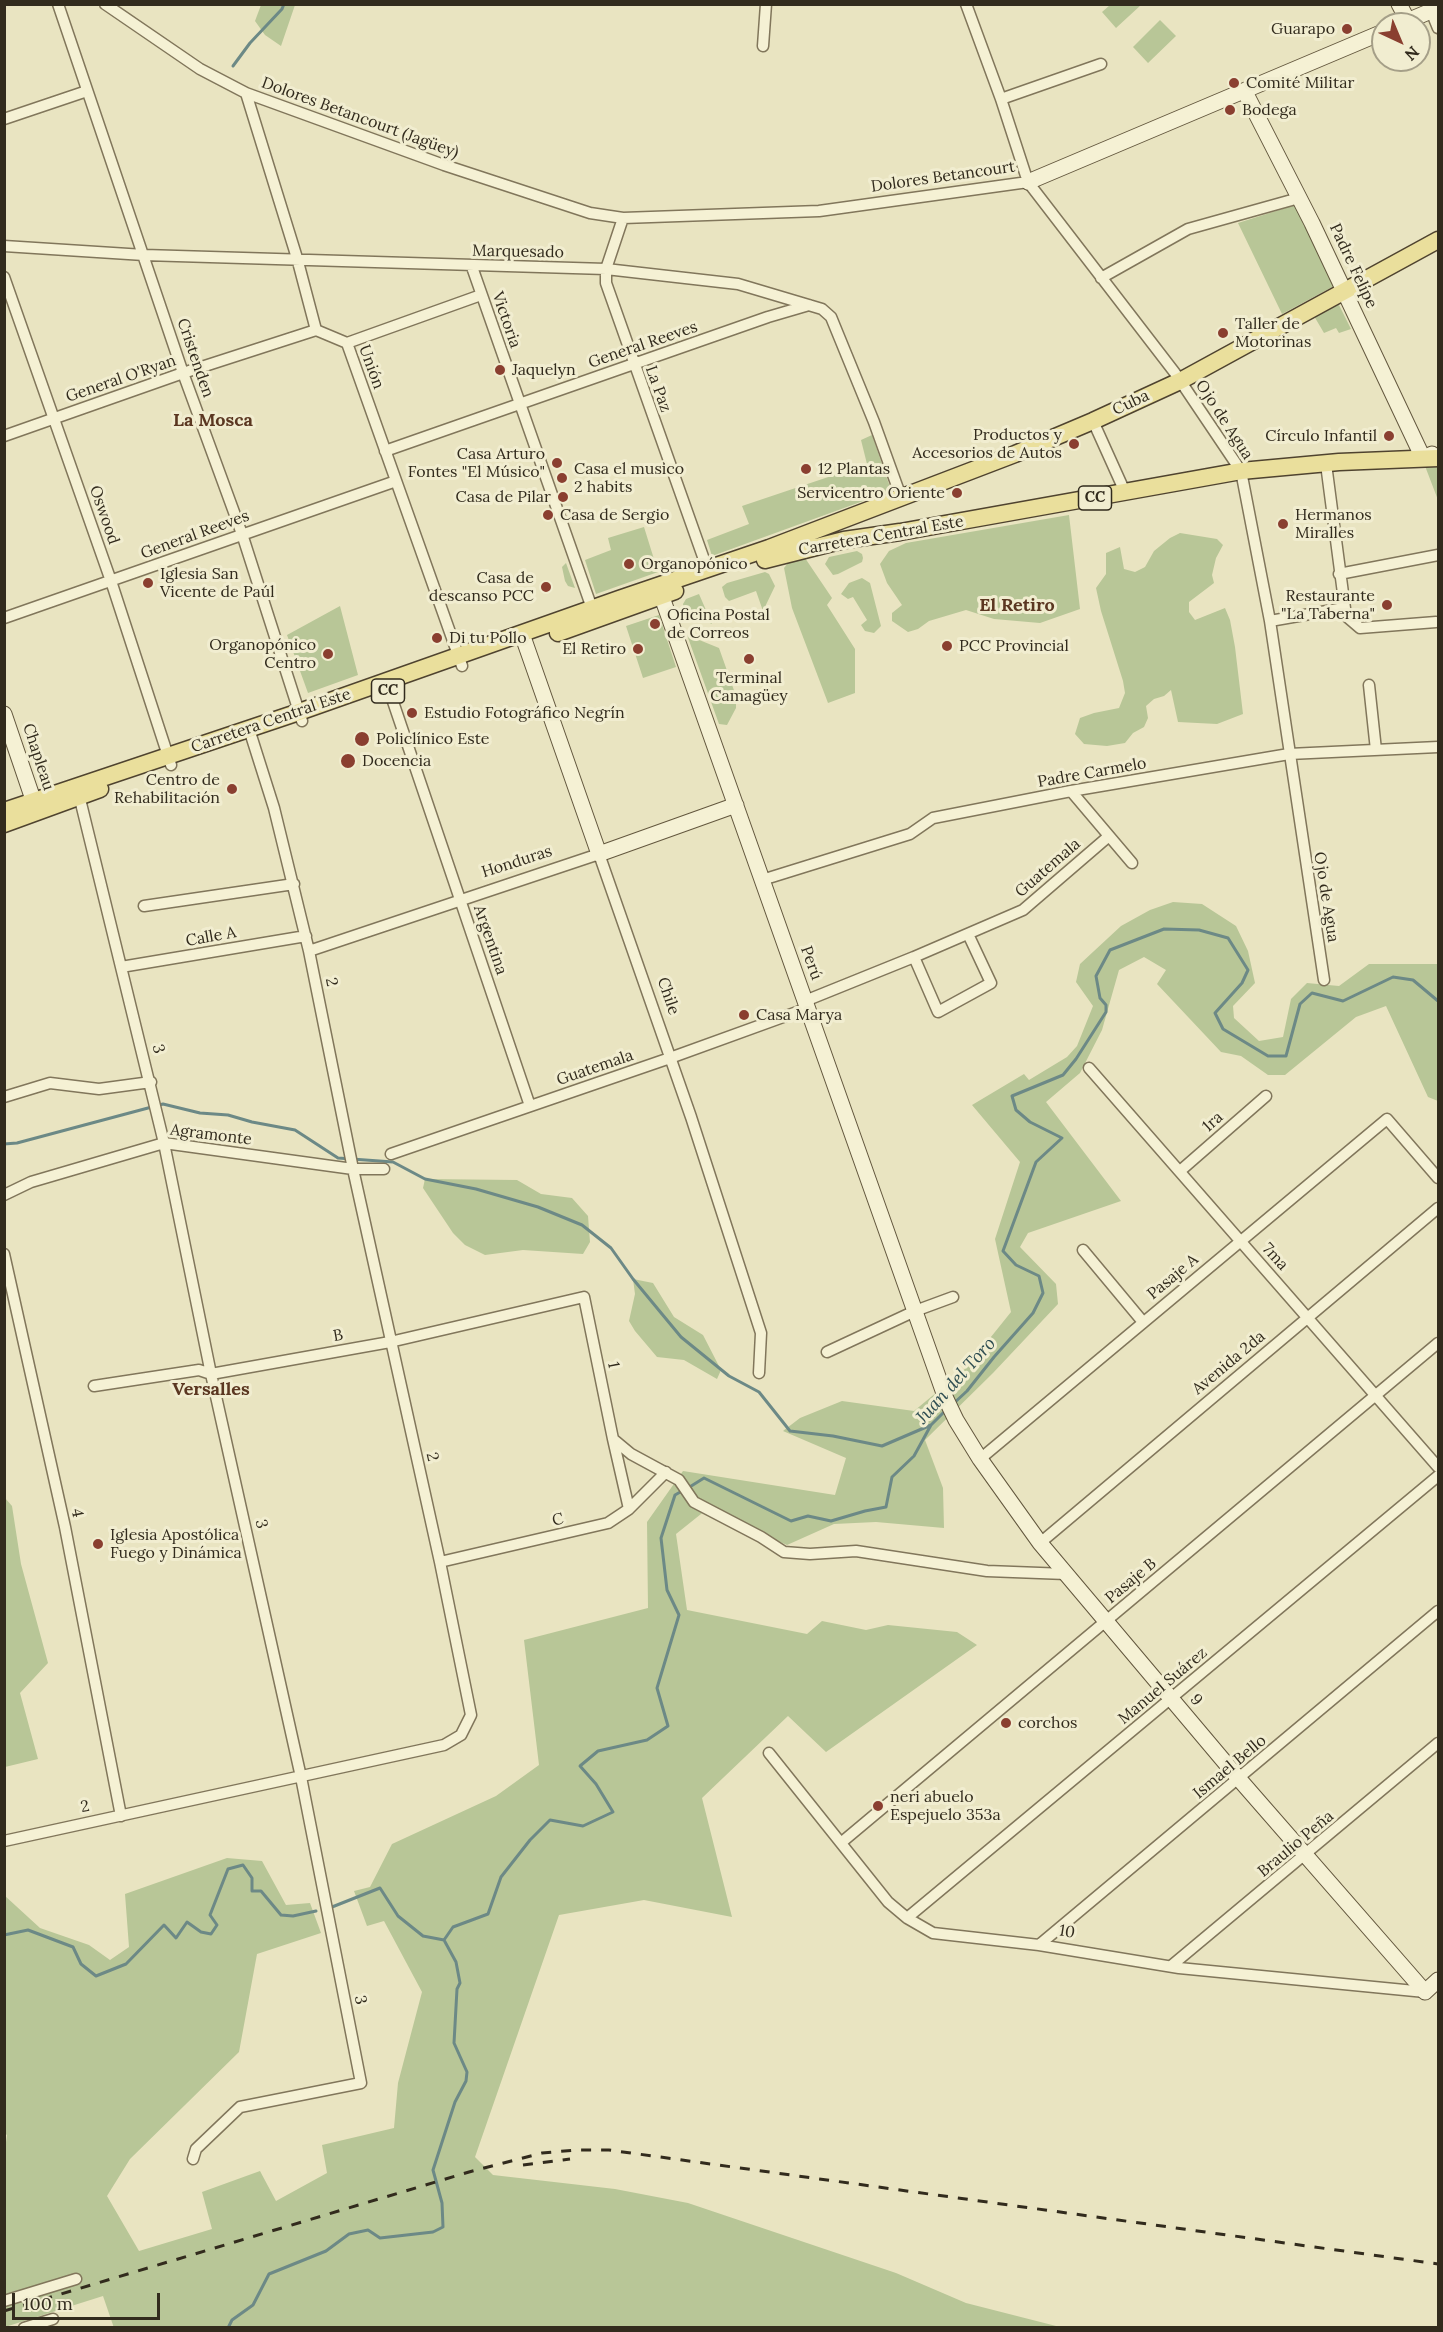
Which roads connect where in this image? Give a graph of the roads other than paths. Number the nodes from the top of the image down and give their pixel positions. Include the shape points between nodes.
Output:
1 (58, 4) edge
2 (105, 4) edge
3 (966, 4) edge
4 (768, 5) edge
5 (1435, 9) edge
6 (1438, 28) edge
7 (1371, 37) edge
8 (763, 46) dead end
9 (1101, 64) dead end
10 (87, 91) junction
11 (1245, 92) junction
12 (246, 93) junction
13 (1001, 99) junction
14 (4, 119) edge
15 (1028, 182) junction
16 (1299, 198) junction
17 (623, 218) junction
18 (1438, 240) edge
19 (4, 246) edge
20 (144, 255) junction
21 (297, 258) junction
22 (472, 267) junction
23 (606, 269) junction
24 (4, 277) edge
25 (1101, 278) junction
26 (1344, 290) junction
27 (481, 295) junction
28 (810, 305) junction
29 (316, 330) junction
30 (347, 343) junction
31 (634, 364) junction
32 (183, 373) junction
33 (1180, 381) junction
34 (519, 405) junction
35 (55, 418) junction
36 (1093, 421) junction
37 (4, 436) edge
38 (385, 451) junction
39 (1433, 456) edge
40 (1326, 464) junction
41 (1241, 471) junction
42 (396, 481) junction
43 (1125, 492) junction
44 (901, 497) junction
45 (857, 514) junction
46 (838, 522) junction
47 (808, 533) joint
48 (242, 534) junction
49 (866, 537) junction
50 (844, 540) junction
51 (1438, 555) edge
52 (707, 568) junction
53 (1339, 574) junction
54 (111, 581) junction
55 (662, 597) junction
56 (1344, 608) junction
57 (594, 614) junction
58 (4, 618) edge
59 (1270, 621) junction
60 (1436, 622) dead end
61 (524, 639) junction
62 (460, 661) junction
63 (1369, 685) dead end
64 (388, 686) junction
65 (4, 714) edge
66 (300, 717) junction
67 (250, 734) junction
68 (1438, 747) edge
69 (1376, 750) junction
70 (1289, 754) junction
71 (170, 760) junction
72 (78, 791) junction
73 (1071, 791) junction
74 (736, 805) junction
75 (35, 806) junction
76 (4, 810) edge
77 (4, 824) edge
78 (1109, 836) junction
79 (599, 854) junction
80 (1132, 863) dead end
81 (762, 880) junction
82 (294, 884) junction
83 (460, 899) junction
84 (144, 906) dead end
85 (968, 934) junction
86 (306, 936) junction
87 (309, 951) junction
88 (914, 957) junction
89 (121, 967) junction
90 (1324, 981) dead end
91 (806, 1004) junction
92 (670, 1058) junction
93 (1089, 1068) dead end
94 (151, 1082) junction
95 (1266, 1095) dead end
96 (4, 1097) edge
97 (530, 1106) junction
98 (164, 1143) junction
99 (391, 1154) dead end
100 (353, 1169) junction
101 (384, 1169) dead end
102 (1180, 1171) junction
103 (1438, 1178) edge
104 (4, 1195) edge
105 (1438, 1208) edge
106 (1240, 1240) junction
107 (1083, 1250) dead end
108 (4, 1254) edge
109 (584, 1297) joint
110 (953, 1297) dead end
111 (915, 1311) junction
112 (1308, 1316) junction
113 (1143, 1322) junction
114 (390, 1342) junction
115 (1438, 1343) edge
116 (827, 1352) dead end
117 (759, 1373) dead end
118 (212, 1374) junction
119 (94, 1386) dead end
120 (1377, 1394) junction
121 (956, 1419) joint
122 (613, 1439) junction
123 (980, 1459) junction
124 (1438, 1467) edge
125 (666, 1472) junction
126 (1438, 1476) edge
127 (628, 1509) junction
128 (1040, 1543) junction
129 (440, 1562) junction
130 (1066, 1574) junction
131 (1438, 1611) edge
132 (1107, 1621) junction
133 (1171, 1698) junction
134 (1438, 1743) edge
135 (769, 1753) dead end
136 (301, 1777) junction
137 (1239, 1779) junction
138 (121, 1816) junction
139 (4, 1841) edge
140 (842, 1842) junction
141 (1305, 1856) junction
142 (907, 1918) junction
143 (1039, 1945) junction
144 (1171, 1966) junction
145 (1438, 1980) edge
146 (1432, 1993) edge
147 (193, 2159) dead end
148 (76, 2279) dead end
149 (4, 2301) edge
150 (53, 2319) dead end
151 (24, 2328) edge

1 - 10 street, Cristenden
2 - 12 street, Dolores Betancourt (Jagüey) via 200,69
3 - 13 street, Ojo de Agua
4 - 8 street
5 - 6 street
7 - 11 street, Dolores Betancourt
9 - 13 street
10 - 14 street
10 - 20 street, Cristenden
11 - 15 street, Dolores Betancourt
11 - 16 street, Padre Felipe
12 - 17 street, Dolores Betancourt (Jagüey) via 444,165 590,213
12 - 21 street
13 - 15 street, Ojo de Agua
15 - 17 street, Dolores Betancourt via 819,212
15 - 25 street, Ojo de Agua
16 - 25 street via 1188,229
16 - 26 street, Padre Felipe
17 - 23 street, La Paz
18 - 26 main road, Cuba / CC
19 - 20 street, Marquesado
20 - 21 street, Marquesado
20 - 32 street, Cristenden
21 - 22 street, Marquesado
21 - 29 street
22 - 23 street, Marquesado
22 - 27 street, Victoria
23 - 28 street, Marquesado via 738,284
23 - 31 street, La Paz via 606,283
24 - 35 street, Oswood
25 - 33 street, Ojo de Agua
26 - 33 main road, Cuba / CC
26 - 39 street, Padre Felipe
27 - 30 street
27 - 34 street, Victoria
28 - 31 street, General Reeves
28 - 44 street, Marquesado via 831,317
29 - 30 street, Unión
29 - 32 street, General O'Ryan
30 - 38 street, Unión
31 - 34 street, General Reeves
31 - 52 street, La Paz
32 - 35 street, General O'Ryan
32 - 48 street, Cristenden
33 - 36 main road, Cuba / CC
33 - 41 street, Ojo de Agua
34 - 38 street, General Reeves
34 - 57 street, Victoria
35 - 37 street, General O'Ryan
35 - 54 street, Oswood
36 - 43 street
36 - 44 main road, Cuba / CC
38 - 42 street, Unión
39 - 40 main road, Carretera Central Este / CC
40 - 41 main road, Carretera Central Este / CC
40 - 53 street
41 - 43 main road, Carretera Central Este / CC
41 - 59 street, Ojo de Agua
42 - 48 street, General Reeves
42 - 62 street, Unión
43 - 49 main road, Carretera Central Este / CC
44 - 45 main road, Cuba / CC
45 - 46 main road, Cuba / CC
45 - 49 main road
46 - 47 main road, Cuba / CC
46 - 50 main road
47 - 52 main road, Carretera Central Este / CC
48 - 54 street, General Reeves
48 - 66 street, Cristenden
49 - 50 main road, Carretera Central Este / CC
50 - 55 main road, Carretera Central Este / CC via 771,558
51 - 53 street
52 - 55 main road, Carretera Central Este / CC
53 - 56 street
54 - 58 street, General Reeves
54 - 71 street, Oswood
55 - 57 main road, Carretera Central Este / CC
55 - 74 street, Perú
56 - 59 street
56 - 60 street via 1346,616 1360,628
57 - 61 main road, Carretera Central Este / CC
59 - 70 street, Ojo de Agua
61 - 62 main road, Carretera Central Este / CC
61 - 79 street, Chile
62 - 64 main road, Carretera Central Este / CC
63 - 69 street
64 - 66 main road, Carretera Central Este / CC
64 - 83 street, Argentina
65 - 75 street, Chapleau
66 - 67 main road, Carretera Central Este / CC
67 - 71 main road, Carretera Central Este / CC
67 - 82 street, 2
68 - 69 street, Padre Carmelo
69 - 70 street, Padre Carmelo
70 - 73 street, Padre Carmelo
70 - 90 street, Ojo de Agua
71 - 72 main road, Carretera Central Este / CC
72 - 75 main road, Carretera Central Este / CC
72 - 89 street, 3
73 - 78 street
73 - 81 street, Padre Carmelo via 933,818 910,834
74 - 79 street, Honduras
74 - 81 street, Perú
75 - 76 main road, Carretera Central Este / CC
75 - 77 main road, Carretera Central Este / CC
78 - 80 street
78 - 85 street, Guatemala via 1023,910
79 - 83 street, Honduras
79 - 92 street, Chile
81 - 91 street, Perú
82 - 84 street
82 - 86 street, 2
83 - 87 street, Honduras
83 - 97 street, Argentina
85 - 88 street, Guatemala
85 - 88 street via 991,983 938,1012
86 - 87 street, 2
86 - 89 street, Calle A
87 - 100 street, 2
88 - 91 street, Guatemala
89 - 94 street, 3
91 - 92 street, Guatemala
91 - 111 street, Perú
92 - 97 street, Guatemala
92 - 117 street, Chile via 761,1333
93 - 102 street, 7ma
94 - 96 street via 99,1089 51,1083
94 - 98 street, 3
95 - 102 street, 1ra
97 - 99 street, Guatemala
98 - 100 street, Agramonte
98 - 104 street, Agramonte via 31,1182
98 - 118 street, 3
100 - 101 street, Agramonte
100 - 114 street, 2
102 - 106 street, 7ma
103 - 106 street, Pasaje A via 1387,1119
105 - 112 street, Avenida 2da
106 - 112 street, 7ma
106 - 113 street, Pasaje A
107 - 113 street
108 - 138 street, 4 via 65,1527
109 - 114 street, B
109 - 122 street, 1
110 - 111 street
111 - 116 street
111 - 121 street, Perú
112 - 120 street, 7ma
112 - 128 street, Avenida 2da
113 - 123 street, Pasaje A
114 - 118 street, B
114 - 129 street, 2
115 - 120 street, Pasaje B
118 - 119 street, B via 199,1370
118 - 136 street, 3
120 - 124 street, 7ma
120 - 132 street, Pasaje B
121 - 123 street, 9
122 - 125 street via 631,1454
122 - 127 street, 1
123 - 128 street, 9
125 - 127 street, C
125 - 130 street via 683,1485 694,1502 784,1552 856,1551 987,1570
126 - 133 street, Manuel Suárez
127 - 129 street, C via 608,1523
128 - 130 street, 9
129 - 136 street, 2 via 471,1715 461,1734 444,1745
130 - 132 street, 9
131 - 137 street, Ismael Bello
132 - 133 street, 9
132 - 140 street, Pasaje B
133 - 137 street, 9
133 - 142 street, Manuel Suárez
134 - 141 street, Braulio Peña
135 - 140 street, 10
136 - 138 street, 2
136 - 147 street, 3 via 361,2083 240,2107 196,2149
137 - 141 street, 9
137 - 143 street, Ismael Bello
138 - 139 street, 2
140 - 142 street, 10 via 888,1902
141 - 144 street, Braulio Peña
141 - 146 street, 9
142 - 143 street, 10 via 933,1933
143 - 144 street, 10
144 - 146 street, 10
145 - 146 street
148 - 149 street
150 - 151 street

